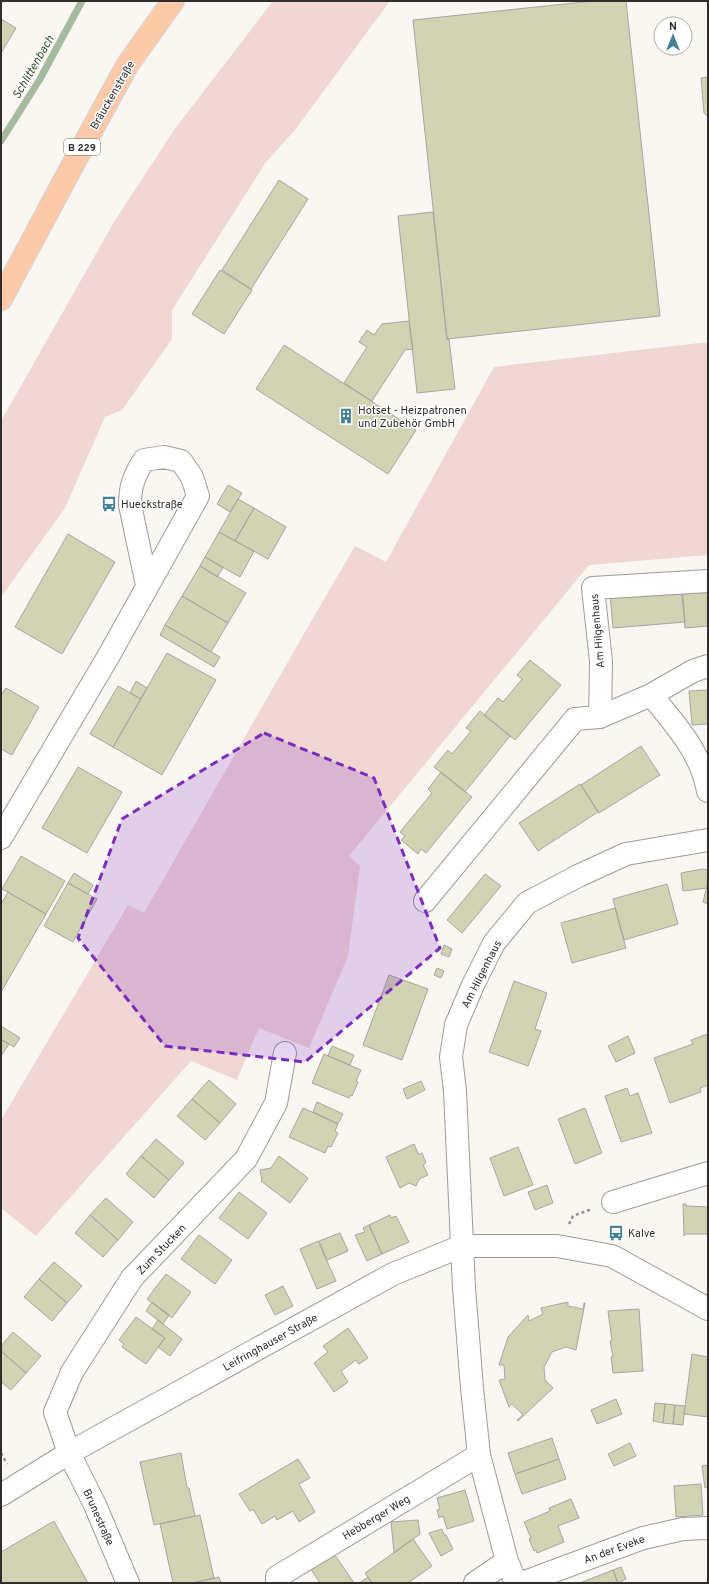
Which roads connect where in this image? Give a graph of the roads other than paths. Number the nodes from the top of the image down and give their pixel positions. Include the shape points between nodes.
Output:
1 (173, 1) edge
2 (1, 299) edge
3 (708, 581) edge
4 (147, 585) junction
5 (708, 666) edge
6 (651, 695) junction
7 (600, 716) junction
8 (708, 790) edge
9 (1, 838) edge
10 (708, 839) edge
11 (425, 901) dead end
12 (285, 1053) dead end
13 (708, 1173) edge
14 (613, 1202) road end
15 (462, 1246) junction
16 (708, 1309) edge
17 (69, 1452) junction
18 (479, 1455) junction
19 (1, 1495) edge
20 (708, 1528) edge
21 (507, 1561) junction
22 (128, 1583) edge
23 (277, 1583) edge
24 (475, 1583) edge
25 (516, 1583) edge
26 (522, 1583) edge

1 - 2 main road, Bräuckenstraße / B 229 via 128,64
3 - 7 street, Am Hilgenhaus via 593,588 601,661
4 - 4 street via 198,496 192,477 181,461 164,457 144,460 134,475 130,493 130,505
4 - 9 street via 108,657
5 - 6 street via 693,671
6 - 7 street
6 - 8 street via 684,734 705,774
7 - 11 street via 575,719
10 - 15 street, Am Hilgenhaus via 626,854 578,876 527,903 494,944 456,1025 451,1057 455,1091
12 - 17 street, Zum Stucken via 276,1103 246,1159 132,1278 72,1372 55,1412
13 - 14 street
15 - 16 street, Leifringhauser Straße via 557,1246 612,1256
15 - 17 street, Leifringhauser Straße via 393,1274
15 - 18 street
17 - 19 street, Leifringhauser Straße
17 - 22 street, Brunestraße
18 - 21 street
18 - 23 street, Hebberger Weg via 277,1577
20 - 26 street, An der Eveke via 683,1529 643,1538
21 - 24 street
21 - 25 street

